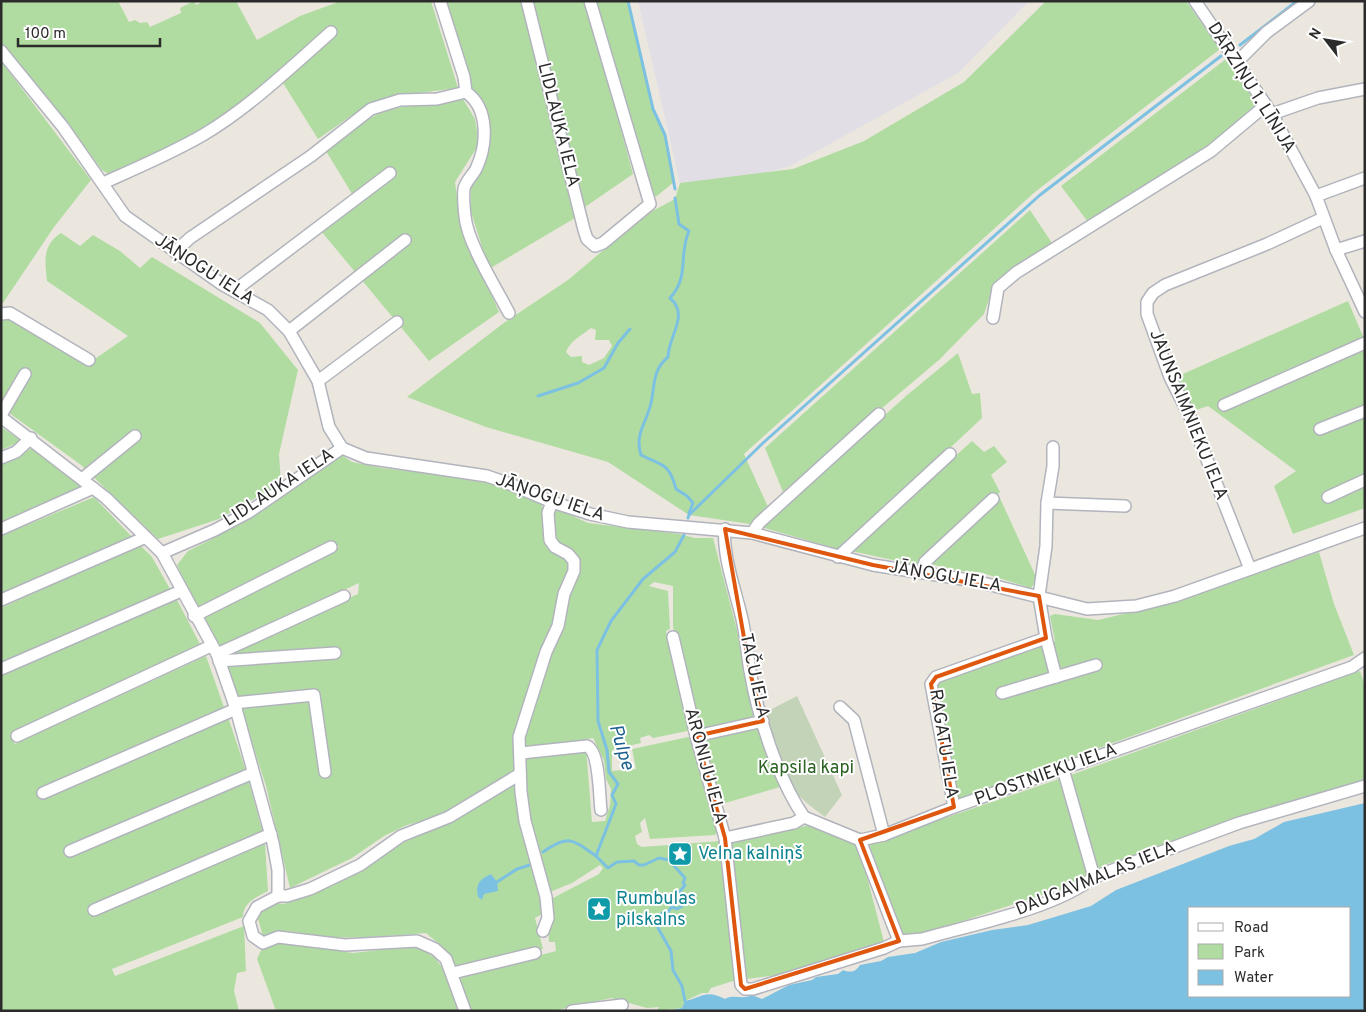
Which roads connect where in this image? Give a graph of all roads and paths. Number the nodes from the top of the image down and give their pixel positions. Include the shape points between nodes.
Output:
1 (440, 1) edge
2 (527, 1) edge
3 (590, 1) edge
4 (1195, 1) edge
5 (1309, 1) edge
6 (331, 32) dead end
7 (1, 51) edge
8 (1237, 62) junction
9 (1365, 89) edge
10 (466, 92) junction
11 (1269, 110) junction
12 (390, 173) dead end
13 (1365, 178) edge
14 (103, 183) junction
15 (1316, 196) junction
16 (1323, 218) junction
17 (405, 240) dead end
18 (1365, 241) edge
19 (1336, 250) junction
20 (175, 252) junction
21 (234, 291) junction
22 (1365, 312) edge
23 (509, 313) dead end
24 (1, 314) edge
25 (993, 318) dead end
26 (397, 322) dead end
27 (289, 331) junction
28 (1365, 343) edge
29 (89, 360) dead end
30 (25, 374) dead end
31 (318, 381) junction
32 (1224, 405) dead end
33 (1365, 410) edge
34 (879, 414) dead end
35 (1, 416) edge
36 (1320, 429) dead end
37 (135, 436) dead end
38 (31, 438) junction
39 (1053, 447) dead end
40 (342, 448) junction
41 (950, 454) dead end
42 (1, 458) edge
43 (82, 479) junction
44 (1365, 480) edge
45 (94, 488) junction
46 (1328, 497) dead end
47 (993, 500) dead end
48 (552, 502) junction
49 (1047, 503) junction
50 (1126, 506) dead end
51 (1365, 528) edge
52 (1, 529) edge
53 (724, 529) junction
54 (752, 533) junction
55 (146, 538) junction
56 (331, 547) dead end
57 (162, 553) junction
58 (838, 557) junction
59 (1250, 569) junction
60 (922, 572) junction
61 (182, 591) junction
62 (344, 596) dead end
63 (1039, 596) junction
64 (1, 600) edge
65 (194, 616) junction
66 (673, 637) dead end
67 (1046, 638) junction
68 (335, 653) dead end
69 (215, 654) junction
70 (1363, 664) edge
71 (1096, 665) dead end
72 (1, 669) edge
73 (1056, 677) junction
74 (1002, 693) dead end
75 (235, 706) junction
76 (840, 707) dead end
77 (763, 721) junction
78 (17, 736) dead end
79 (696, 736) junction
80 (521, 753) junction
81 (1063, 769) junction
82 (326, 772) dead end
83 (253, 773) junction
84 (520, 774) junction
85 (1365, 786) edge
86 (43, 793) dead end
87 (954, 808) junction
88 (601, 810) dead end
89 (804, 817) junction
90 (271, 834) junction
91 (884, 834) junction
92 (724, 838) junction
93 (860, 840) junction
94 (70, 851) dead end
95 (1094, 877) junction
96 (278, 896) junction
97 (94, 910) dead end
98 (544, 931) dead end
99 (899, 940) junction
100 (535, 953) dead end
101 (453, 973) junction
102 (741, 985) joint
103 (622, 1005) dead end
104 (466, 1011) edge
105 (572, 1011) edge

1 - 10 street
2 - 3 street, LIDLAUKA IELA via 584,230 595,246 650,204
4 - 8 street, DĀRZIŅU 1. LĪNIJA
5 - 8 street via 1267,32
6 - 14 street via 270,87 204,134
7 - 14 street, JĀŅOGU IELA via 63,127
8 - 11 street, DĀRZIŅU 1. LĪNIJA
9 - 11 street
10 - 20 street via 437,99 400,100 371,109 311,156 190,238
10 - 23 street via 477,105 485,132 483,150 464,187 465,218 471,238
11 - 15 street, DĀRZIŅU 1. LĪNIJA
11 - 25 street via 1211,151 1017,272 998,288
12 - 21 street
13 - 15 street
14 - 20 street, JĀŅOGU IELA via 125,216
15 - 16 street, DĀRZIŅU 1. LĪNIJA
16 - 19 street, DĀRZIŅU 1. LĪNIJA
16 - 59 street, JAUNSAIMNIEKU IELA via 1166,285 1153,293 1148,302 1147,314 1170,377 1191,419
17 - 27 street
18 - 19 street
19 - 22 street, DĀRZIŅU 1. LĪNIJA
20 - 21 street, JĀŅOGU IELA
21 - 27 street, JĀŅOGU IELA via 268,310
24 - 29 street via 10,313
26 - 31 street
27 - 31 street, JĀŅOGU IELA
28 - 32 street
30 - 35 street
31 - 40 street, JĀŅOGU IELA via 329,427
33 - 36 street
34 - 54 street via 759,523
35 - 38 street
37 - 43 street
38 - 42 street via 16,452
38 - 43 street
39 - 49 street
40 - 48 street, JĀŅOGU IELA via 366,458 487,476
40 - 57 street, LIDLAUKA IELA via 249,512
41 - 58 street
43 - 45 street
44 - 46 street
45 - 52 street
45 - 55 street
47 - 60 street via 925,562
48 - 53 street, JĀŅOGU IELA via 638,524
48 - 80 street via 548,513 550,540 574,561 574,571 564,594 558,626 522,722 519,737
49 - 50 street
49 - 63 street via 1046,546
51 - 59 street, JĀŅOGU IELA
53 - 54 street, JĀŅOGU IELA
53 - 77 street, TAČU IELA via 750,672
54 - 58 street, JĀŅOGU IELA
55 - 57 street
55 - 64 street
56 - 65 street
57 - 61 street
58 - 60 street, JĀŅOGU IELA
59 - 63 street, JĀŅOGU IELA via 1175,596 1136,606 1086,609
60 - 63 street, JĀŅOGU IELA
61 - 65 street
61 - 72 street
62 - 69 street
63 - 67 street
65 - 69 street
66 - 79 street, ARONIJU IELA
67 - 73 street
67 - 87 street, RAGATU IELA via 936,677 931,684
68 - 69 street
69 - 75 street
69 - 78 street
70 - 81 street, PLOSTNIEKU IELA
71 - 73 street
73 - 74 street
75 - 82 street via 314,694
75 - 83 street
75 - 86 street
76 - 91 street via 854,720
77 - 79 street
77 - 89 street, TAČU IELA via 780,776
79 - 92 street, ARONIJU IELA
80 - 84 street
80 - 88 street via 591,748 596,758
81 - 87 street, PLOSTNIEKU IELA
81 - 95 street
83 - 90 street
83 - 94 street
84 - 96 street via 449,818 401,836 360,865 310,889
84 - 98 street via 525,821 546,897 548,918
85 - 95 street, DAUGAVMALAS IELA via 1239,823
87 - 91 street, PLOSTNIEKU IELA
89 - 92 street via 794,823
89 - 93 street
90 - 96 street via 278,870
90 - 97 street
91 - 93 street, PLOSTNIEKU IELA
92 - 102 street, ARONIJU IELA
93 - 99 street
95 - 99 street, DAUGAVMALAS IELA via 1056,899 1010,914 922,939
96 - 101 street via 251,913 251,930 259,942 278,937 345,945 417,941 446,959
99 - 102 street, DAUGAVMALAS IELA via 884,948 753,989 745,989
100 - 101 street
101 - 104 street
103 - 105 street

